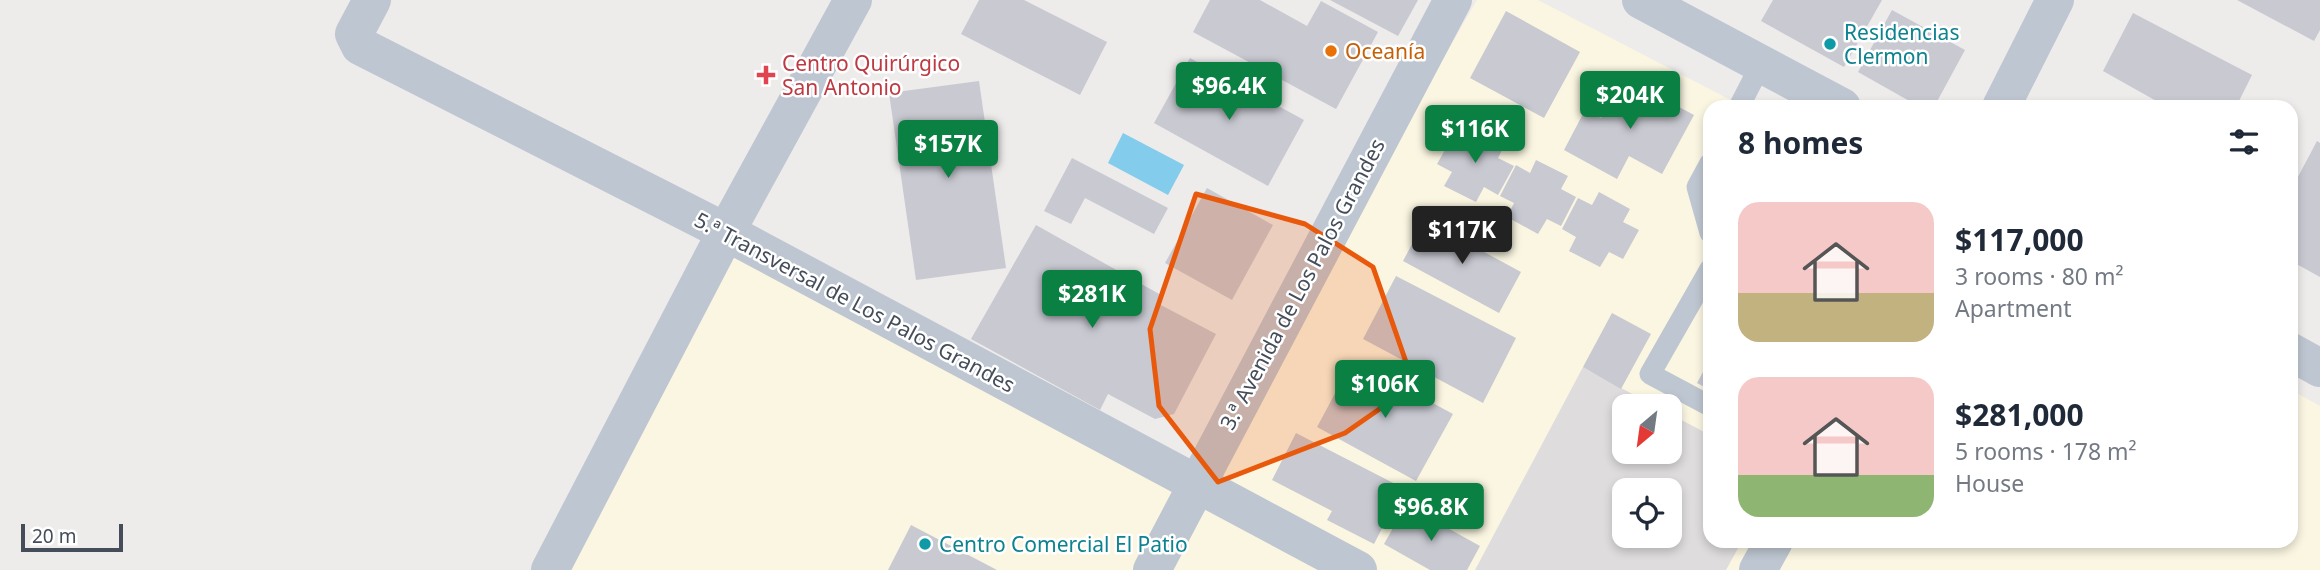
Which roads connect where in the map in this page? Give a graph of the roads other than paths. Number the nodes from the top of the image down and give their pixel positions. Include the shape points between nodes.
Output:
1 (372, 0) edge
2 (853, 0) edge
3 (1453, 0) edge
4 (1641, 0) edge
5 (2055, 0) edge
6 (1761, 64) junction
7 (1743, 100) edge
8 (1829, 100) edge
9 (2005, 100) edge
10 (1703, 176) edge
11 (1703, 208) edge
12 (726, 232) junction
13 (1703, 281) edge
14 (2298, 356) edge
15 (2320, 368) edge
16 (1703, 403) edge
17 (1197, 484) junction
18 (1770, 548) edge
19 (550, 570) edge
20 (1152, 570) edge
21 (1359, 570) edge
22 (1759, 570) edge

1 - 12 street, 5.ª Transversal de Los Palos Grandes via 354,34 360,46
2 - 12 street
3 - 17 street, 3.ª Avenida de Los Palos Grandes
4 - 6 street
5 - 9 street
6 - 7 lane
6 - 8 street
10 - 11 lane via 1697,187
12 - 17 street, 5.ª Transversal de Los Palos Grandes
12 - 19 street
13 - 16 lane via 1650,374
14 - 15 street
17 - 20 street, 3.ª Avenida de Los Palos Grandes
17 - 21 street, 5.ª Transversal de Los Palos Grandes
18 - 22 street

